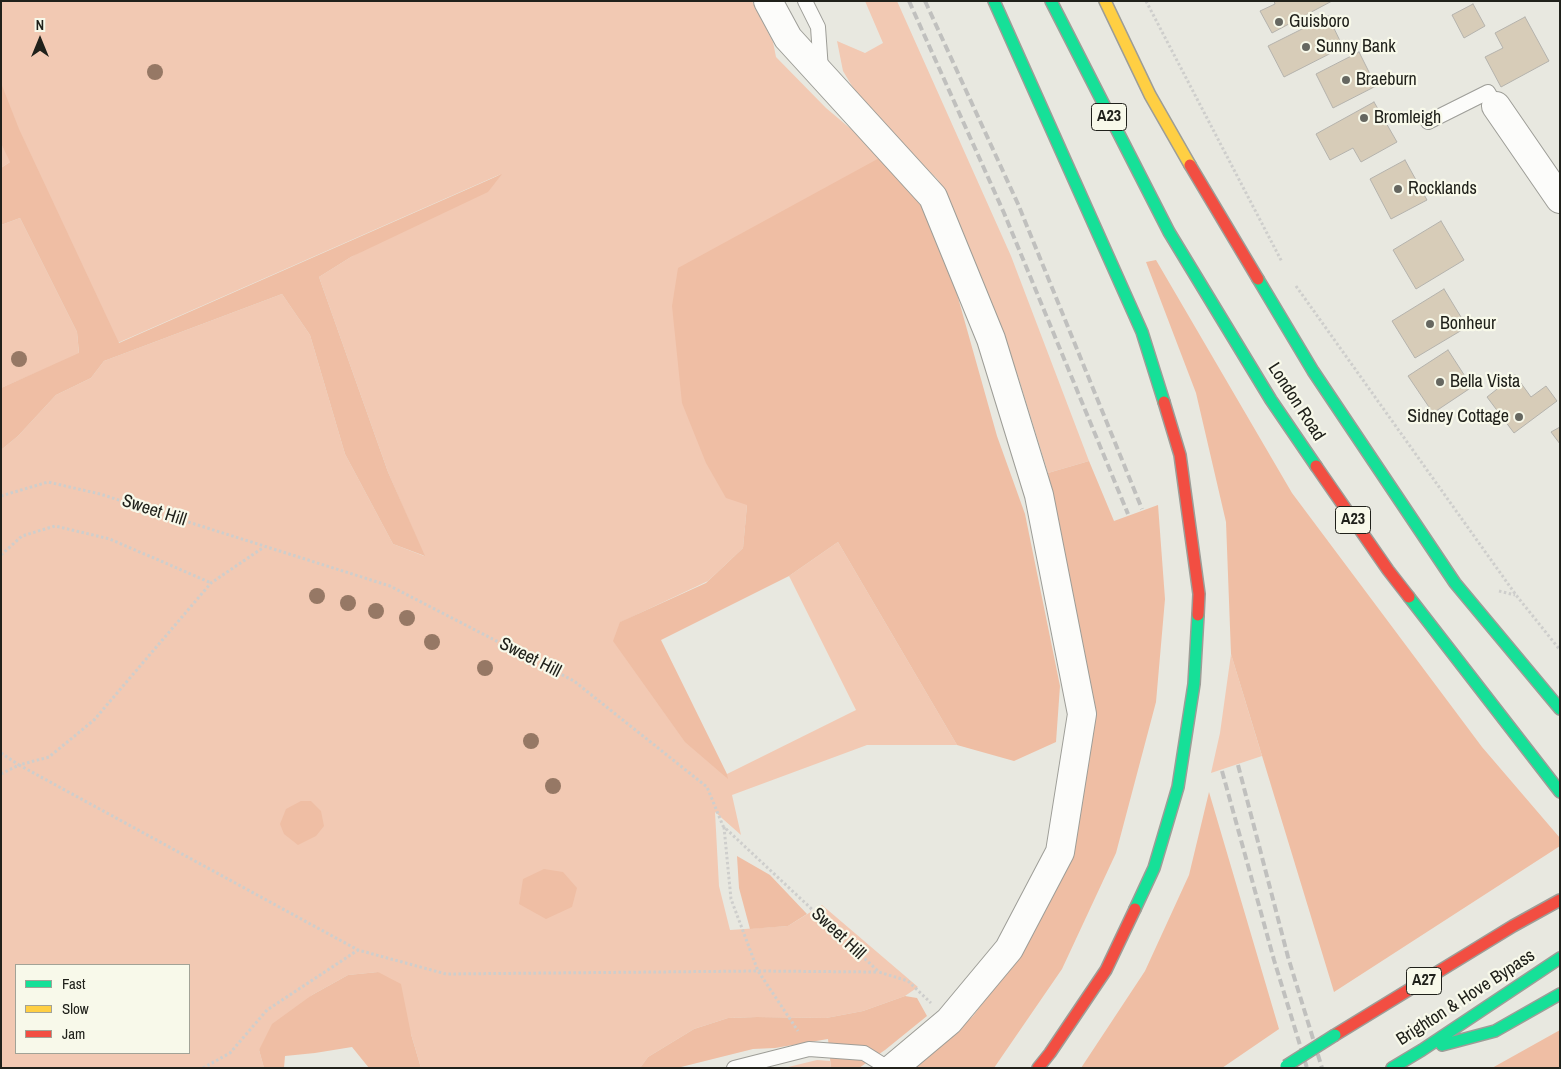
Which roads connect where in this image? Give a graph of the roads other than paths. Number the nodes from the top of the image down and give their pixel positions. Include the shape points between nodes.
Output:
1 (768, 1) edge
2 (805, 1) edge
3 (994, 1) edge
4 (1051, 1) edge
5 (1105, 1) edge
6 (821, 74) junction
7 (1496, 106) joint
8 (1428, 122) dead end
9 (1560, 199) edge
10 (1560, 709) edge
11 (1560, 792) edge
12 (1560, 889) edge
13 (1560, 900) edge
14 (1513, 926) junction
15 (1560, 958) edge
16 (1560, 994) edge
17 (1422, 1050) junction
18 (1285, 1067) edge
19 (734, 1068) edge
20 (888, 1068) edge
21 (893, 1068) edge
22 (1038, 1068) edge
23 (1392, 1068) edge

1 - 6 street via 788,38
2 - 6 lane via 818,27
3 - 22 highway via 1142,332 1180,454 1200,594 1194,684 1178,787 1154,868 1106,970
4 - 11 highway, London Road / A23 via 1170,232 1271,400 1388,570
5 - 10 highway, London Road / A23 via 1155,103 1313,371 1455,583
6 - 21 street via 933,197 948,233 991,339 1038,495 1082,714 1060,852 1009,949 949,1021
7 - 8 lane via 1488,92
7 - 9 street
12 - 14 highway, A27
13 - 14 highway, Brighton & Hove Bypass / A27
14 - 18 highway, Brighton & Hove Bypass / A27, bridge
15 - 17 highway, Brighton & Hove Bypass
16 - 17 highway via 1495,1031
17 - 23 highway, Brighton & Hove Bypass
19 - 20 lane via 808,1049 864,1053

